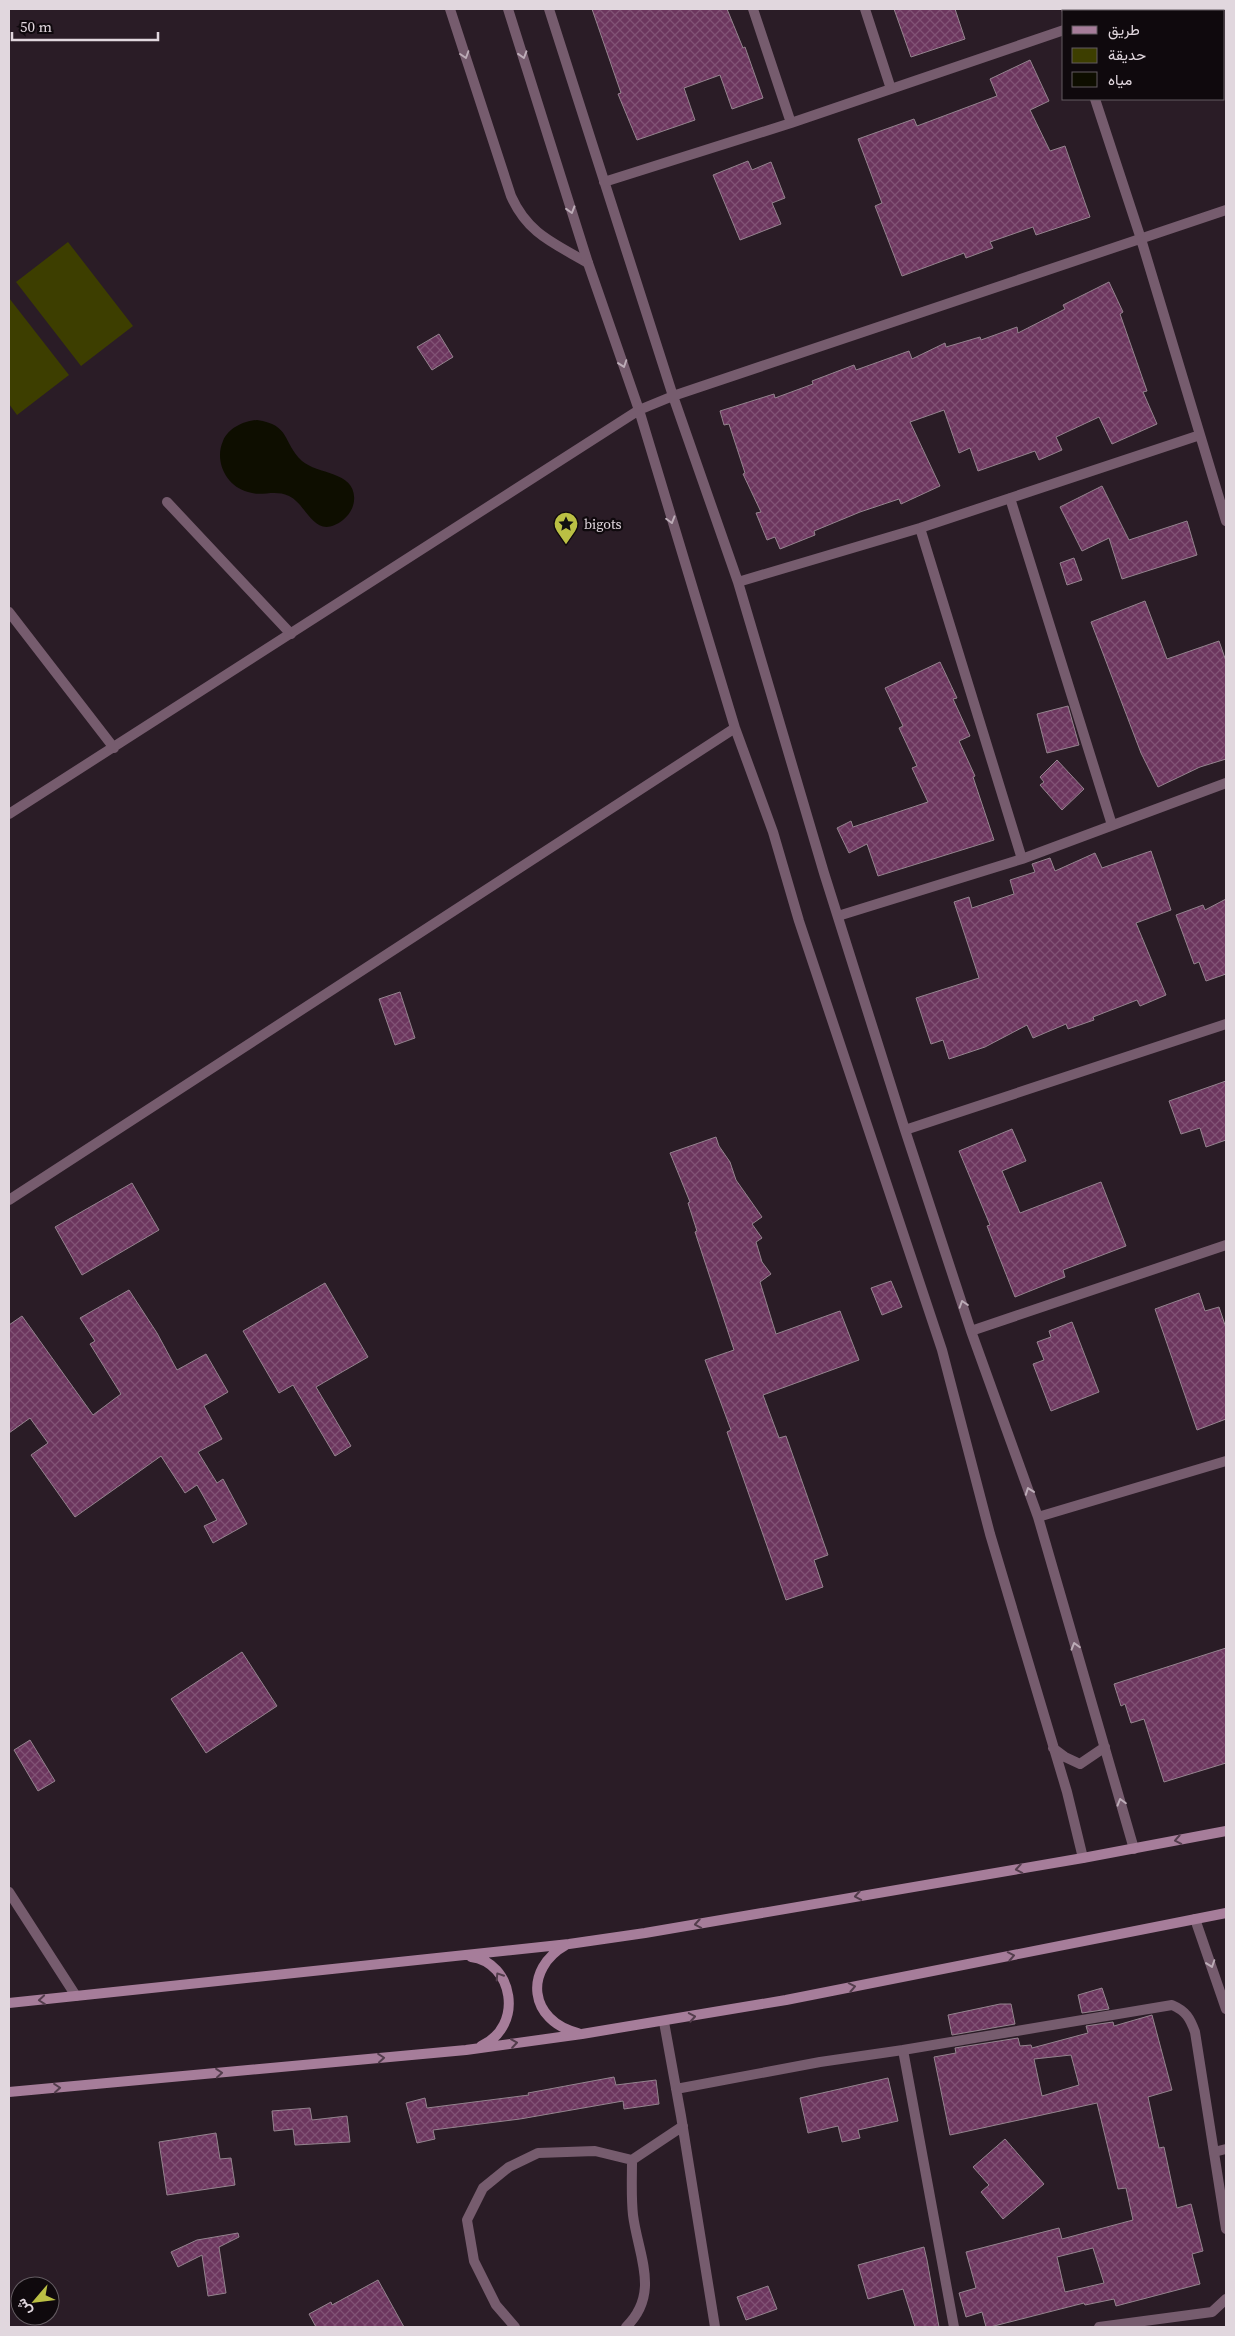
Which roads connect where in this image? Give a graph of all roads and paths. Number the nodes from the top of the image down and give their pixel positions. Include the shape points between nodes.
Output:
1 (450, 9) edge
2 (508, 9) edge
3 (549, 9) edge
4 (753, 9) edge
5 (865, 9) edge
6 (1062, 31) edge
7 (891, 89) junction
8 (1095, 100) edge
9 (791, 123) junction
10 (604, 182) junction
11 (1226, 210) edge
12 (1141, 239) junction
13 (588, 263) junction
14 (673, 396) junction
15 (639, 410) junction
16 (1200, 435) junction
17 (1010, 498) junction
18 (166, 502) dead end
19 (1226, 521) edge
20 (920, 528) junction
21 (738, 582) junction
22 (9, 612) edge
23 (291, 634) junction
24 (735, 728) junction
25 (114, 748) junction
26 (1226, 784) edge
27 (9, 814) edge
28 (1112, 825) junction
29 (1022, 858) junction
30 (838, 916) junction
31 (1226, 1024) edge
32 (905, 1130) junction
33 (9, 1200) edge
34 (1226, 1245) edge
35 (971, 1330) junction
36 (1226, 1461) edge
37 (1038, 1518) junction
38 (1105, 1746) junction
39 (1053, 1748) junction
40 (1226, 1831) edge
41 (1134, 1849) junction
42 (1083, 1858) junction
43 (9, 1892) edge
44 (1226, 1913) edge
45 (1196, 1919) junction
46 (569, 1944) junction
47 (459, 1955) junction
48 (76, 1996) junction
49 (9, 2003) edge
50 (1226, 2009) edge
51 (664, 2022) junction
52 (582, 2034) junction
53 (466, 2050) junction
54 (903, 2050) junction
55 (676, 2089) junction
56 (9, 2092) edge
57 (683, 2126) junction
58 (1226, 2149) edge
59 (1214, 2152) junction
60 (632, 2160) junction
61 (1226, 2229) edge
62 (1226, 2299) edge
63 (515, 2327) edge
64 (626, 2327) edge
65 (715, 2327) edge
66 (954, 2327) edge
67 (1099, 2327) edge

1 -> 13 street via 519,214 533,230
2 -> 13 street
3 - 10 street
4 - 9 street
5 - 7 street
6 - 7 street
7 - 9 street
8 - 12 street
9 - 10 street
10 - 14 street
11 - 12 street
12 - 14 street
12 - 16 street
13 -> 15 street
14 - 15 street
14 - 21 street
15 - 23 street
15 -> 24 street
16 - 17 street
16 - 19 street
17 - 20 street
17 - 28 street
18 - 23 street
20 - 21 street
20 - 29 street
21 - 30 street
22 - 25 street
23 - 25 street
24 - 33 street
24 - 39 street via 773,832 799,921 942,1350 990,1534
25 - 27 street
26 - 28 street
28 - 29 street
29 - 30 street
30 - 32 street
31 - 32 street
35 -> 32 street
34 - 35 street
37 -> 35 street
36 - 37 street
38 -> 37 street
38 - 39 street via 1080,1764
41 -> 38 street
39 - 42 street
40 -> 41 street
41 - 42 street
42 -> 46 street
43 - 48 street
44 - 45 street
45 -> 50 street
51 -> 45 street
46 - 47 street
46 - 52 street via 548,1958 541,1968 537,1995 549,2018 558,2026
47 - 48 street
53 -> 47 street via 496,2038 509,2014 509,2001 506,1987 490,1964
48 -> 49 street
51 - 52 street
51 - 55 street
53 -> 52 street
56 -> 53 street
54 - 55 street
54 - 59 street via 1172,2005 1183,2009 1189,2016 1195,2032
54 - 66 street
55 - 57 street
57 - 60 street
57 - 65 street
58 - 59 street
59 - 61 street
60 - 63 street via 595,2151 538,2153 509,2167 483,2188 467,2220 474,2261 496,2306
60 - 64 street via 633,2214 644,2262 645,2300
62 - 67 street via 1212,2312

